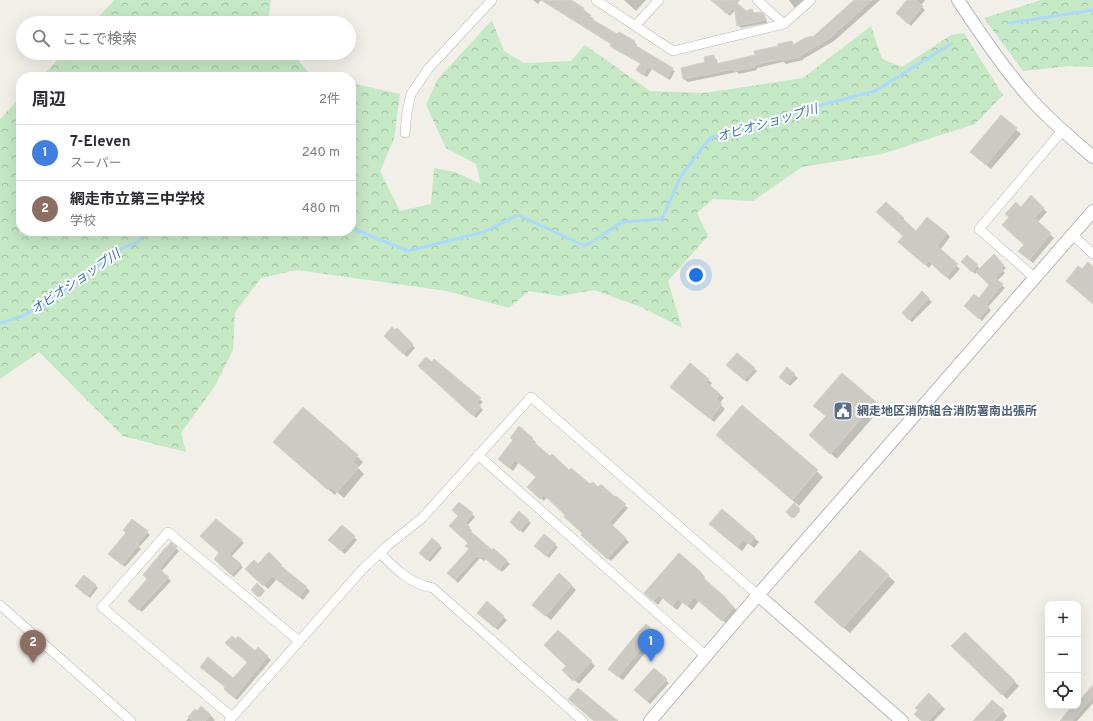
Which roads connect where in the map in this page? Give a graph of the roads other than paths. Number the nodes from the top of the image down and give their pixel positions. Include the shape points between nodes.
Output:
1 (492, 0) edge
2 (596, 0) edge
3 (659, 0) edge
4 (756, 0) edge
5 (811, 0) edge
6 (958, 0) edge
7 (784, 24) junction
8 (635, 26) junction
9 (1062, 130) junction
10 (405, 133) dead end
11 (1093, 157) edge
12 (1093, 211) edge
13 (1072, 235) junction
14 (1093, 254) edge
15 (1035, 278) junction
16 (478, 455) junction
17 (380, 553) junction
18 (758, 595) junction
19 (0, 605) edge
20 (300, 641) junction
21 (706, 656) junction
22 (231, 719) edge
23 (131, 721) edge
24 (583, 721) edge
25 (650, 721) edge
26 (902, 721) edge

1 - 10 street via 428,69 411,94
2 - 8 street
3 - 8 street
4 - 7 street
5 - 7 street
6 - 9 street via 1016,81
7 - 8 street via 673,51
9 - 11 street
9 - 15 street via 979,229
12 - 13 street
13 - 14 street
13 - 15 street
15 - 18 street
16 - 17 street via 422,518
16 - 18 street via 530,397
16 - 21 street
17 - 20 street
17 - 24 street via 410,580 433,588
18 - 21 street
18 - 26 street
19 - 23 street
20 - 22 street
20 - 22 street via 168,532 102,607
21 - 25 street

